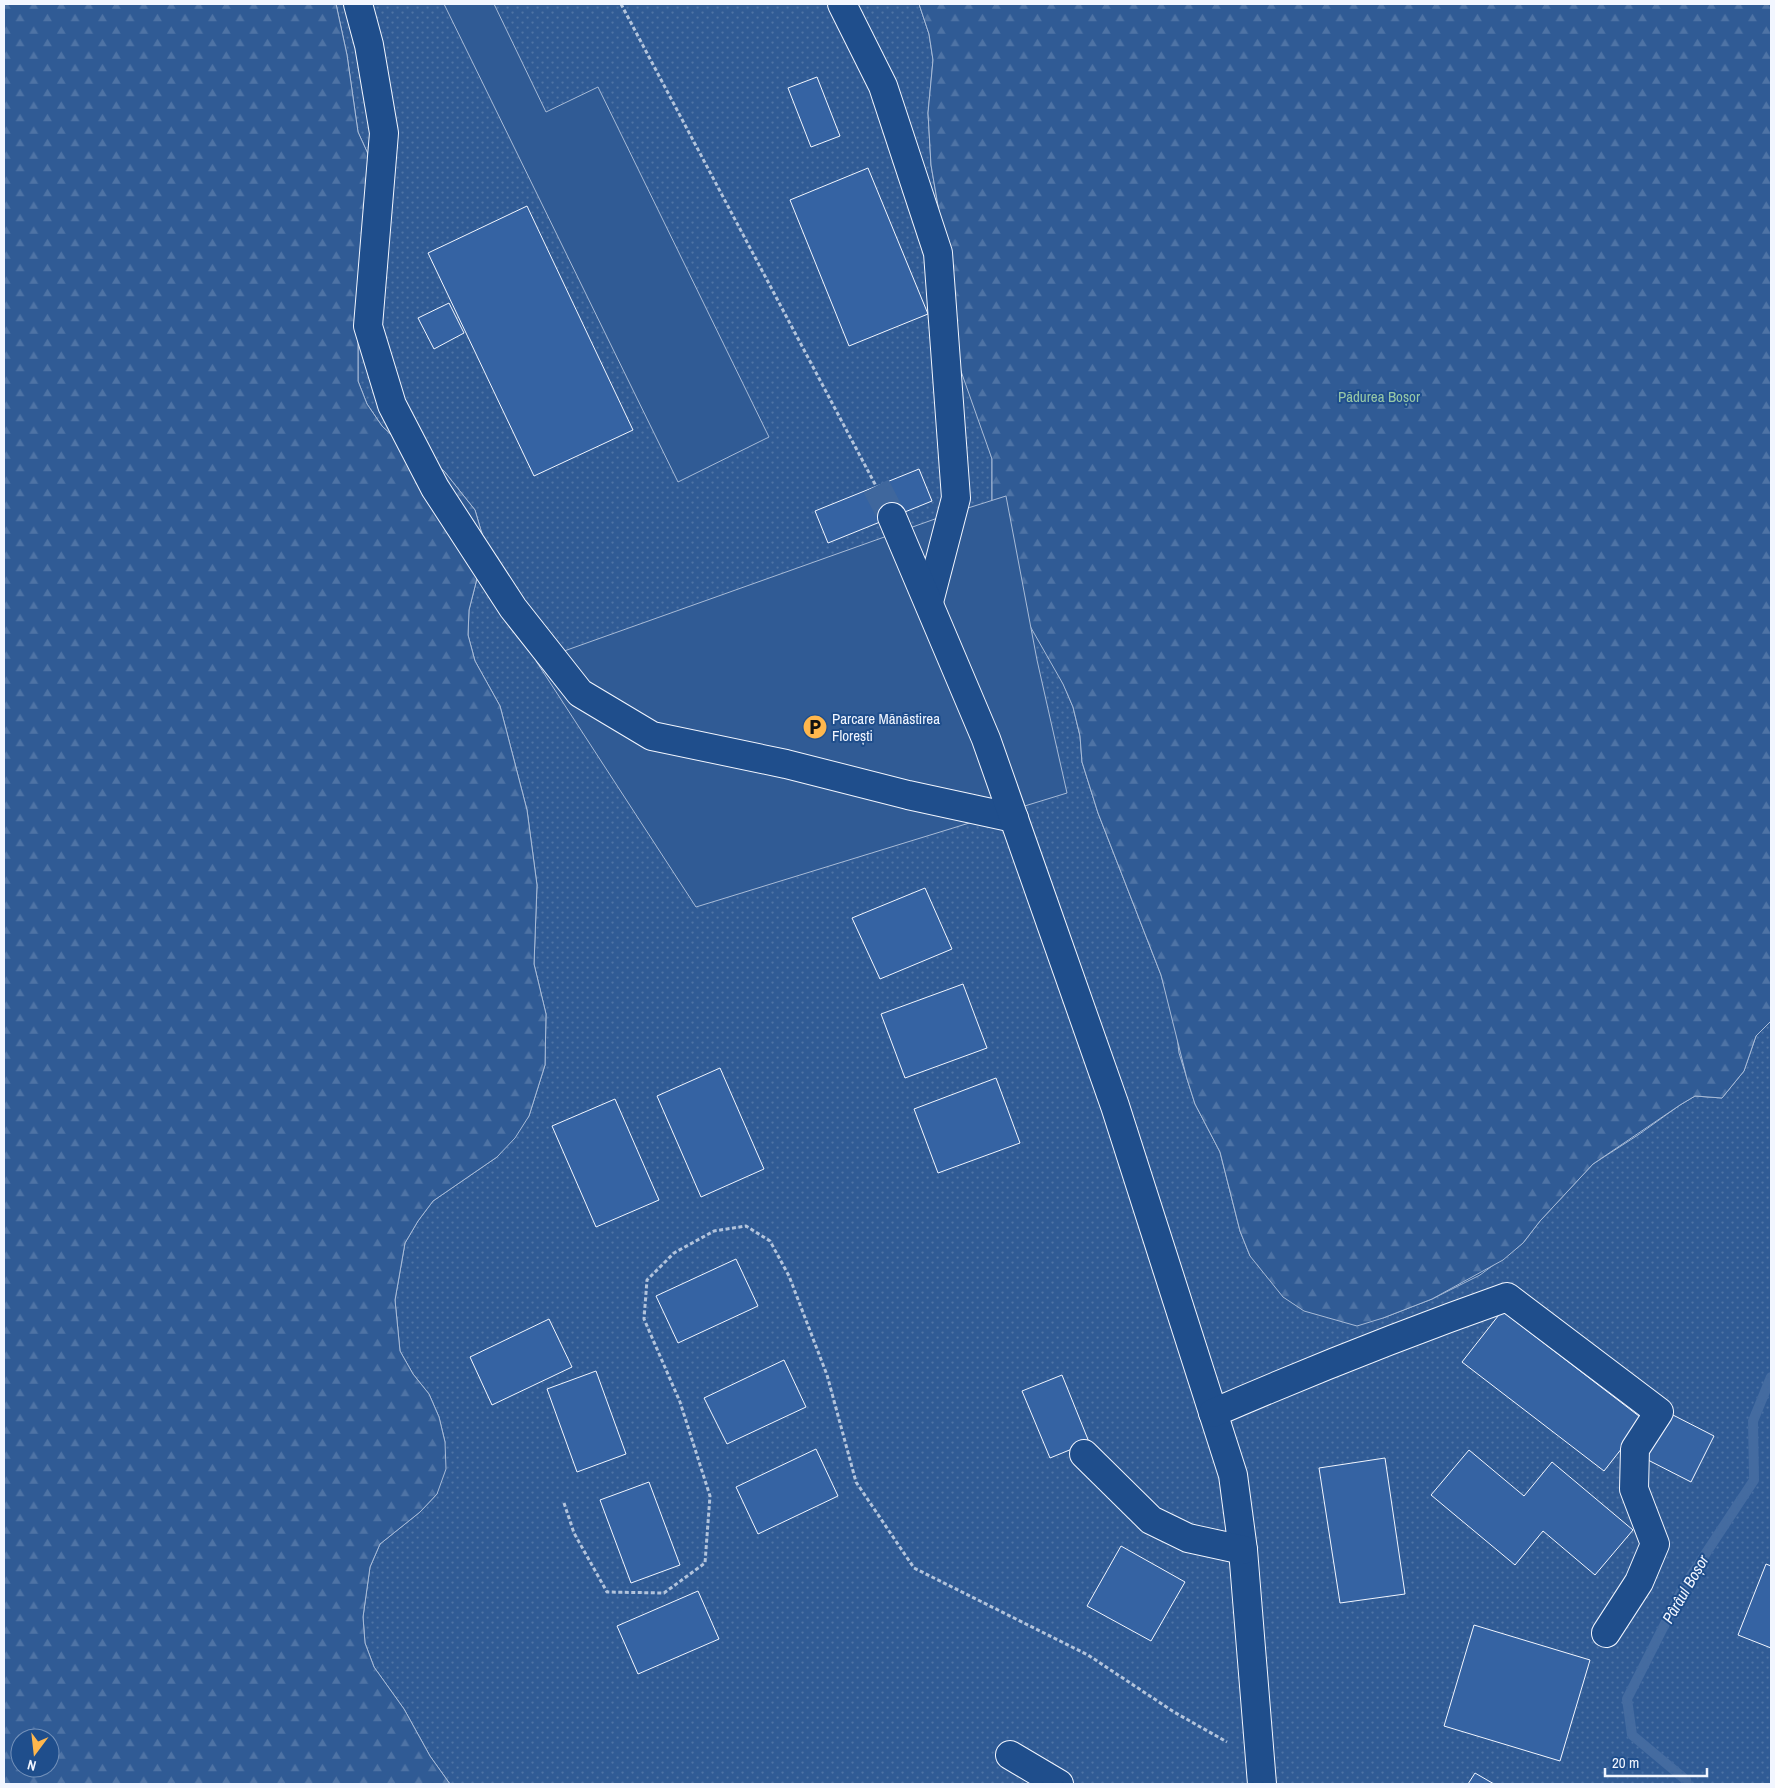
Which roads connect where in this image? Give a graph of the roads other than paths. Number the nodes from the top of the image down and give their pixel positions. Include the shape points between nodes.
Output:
1 (358, 4) edge
2 (842, 4) edge
3 (892, 517) tunnel mouth
4 (930, 602) junction
5 (1014, 818) junction
6 (1214, 1413) junction
7 (1084, 1454) dead end
8 (1243, 1550) junction
9 (1606, 1633) dead end
10 (1010, 1755) dead end
11 (1261, 1772) edge
12 (1058, 1784) edge

1 - 5 lane via 370,45 384,133 368,326 392,405 436,488 513,608 580,693 652,736
2 - 4 lane via 883,86 938,253 956,498
3 - 4 lane
4 - 5 lane via 986,739
5 - 6 lane via 1115,1106
6 - 8 lane via 1233,1475
6 - 9 lane via 1303,1374 1508,1297 1658,1412 1635,1449 1634,1489 1655,1544 1639,1582
7 - 8 lane via 1151,1520 1188,1538
8 - 11 lane
10 - 12 lane

